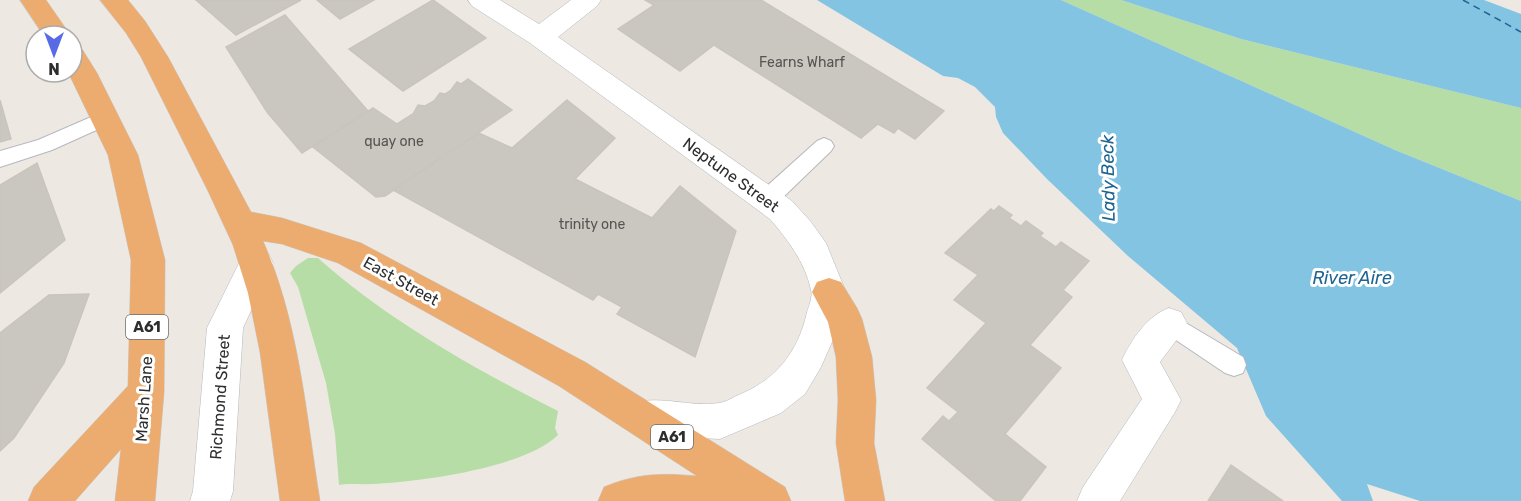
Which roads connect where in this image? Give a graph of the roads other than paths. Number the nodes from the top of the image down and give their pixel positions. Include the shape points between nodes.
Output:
1 (33, 0) edge
2 (113, 0) edge
3 (481, 0) edge
4 (588, 0) edge
5 (50, 24) edge
6 (540, 37) junction
7 (84, 73) edge
8 (105, 118) junction
9 (824, 146) dead end
10 (0, 159) edge
11 (766, 200) junction
12 (239, 223) junction
13 (256, 263) junction
14 (829, 292) junction
15 (1169, 323) joint
16 (1234, 365) dead end
17 (146, 392) junction
18 (642, 417) junction
19 (48, 501) edge
20 (135, 501) edge
21 (210, 501) edge
22 (300, 501) edge
23 (618, 501) edge
24 (751, 501) edge
25 (771, 501) edge
26 (865, 501) edge
27 (1097, 501) edge

1 - 5 highway
2 - 12 highway via 128,15 162,71
3 - 6 street, Neptune Street
4 - 6 street
6 - 11 street, Neptune Street
7 - 8 highway, A61
8 - 10 lane via 45,145
8 - 17 highway, Marsh Lane / A61 via 123,155 148,260
9 - 11 lane
11 - 14 street, Neptune Street via 800,231 814,253
12 - 13 highway
12 - 18 highway, East Street / A61 via 282,231 349,253 572,374
13 - 21 street, Richmond Street via 225,328
13 - 22 highway via 273,328
14 - 18 street via 822,324 808,356 792,381 768,401 720,421
14 - 26 highway via 845,319 854,357 855,443
15 - 16 lane
15 - 27 street via 1140,360 1162,400
17 - 19 highway
17 - 20 highway, Marsh Lane / A61
18 - 25 highway, East Street / A61
23 - 24 highway via 657,492

